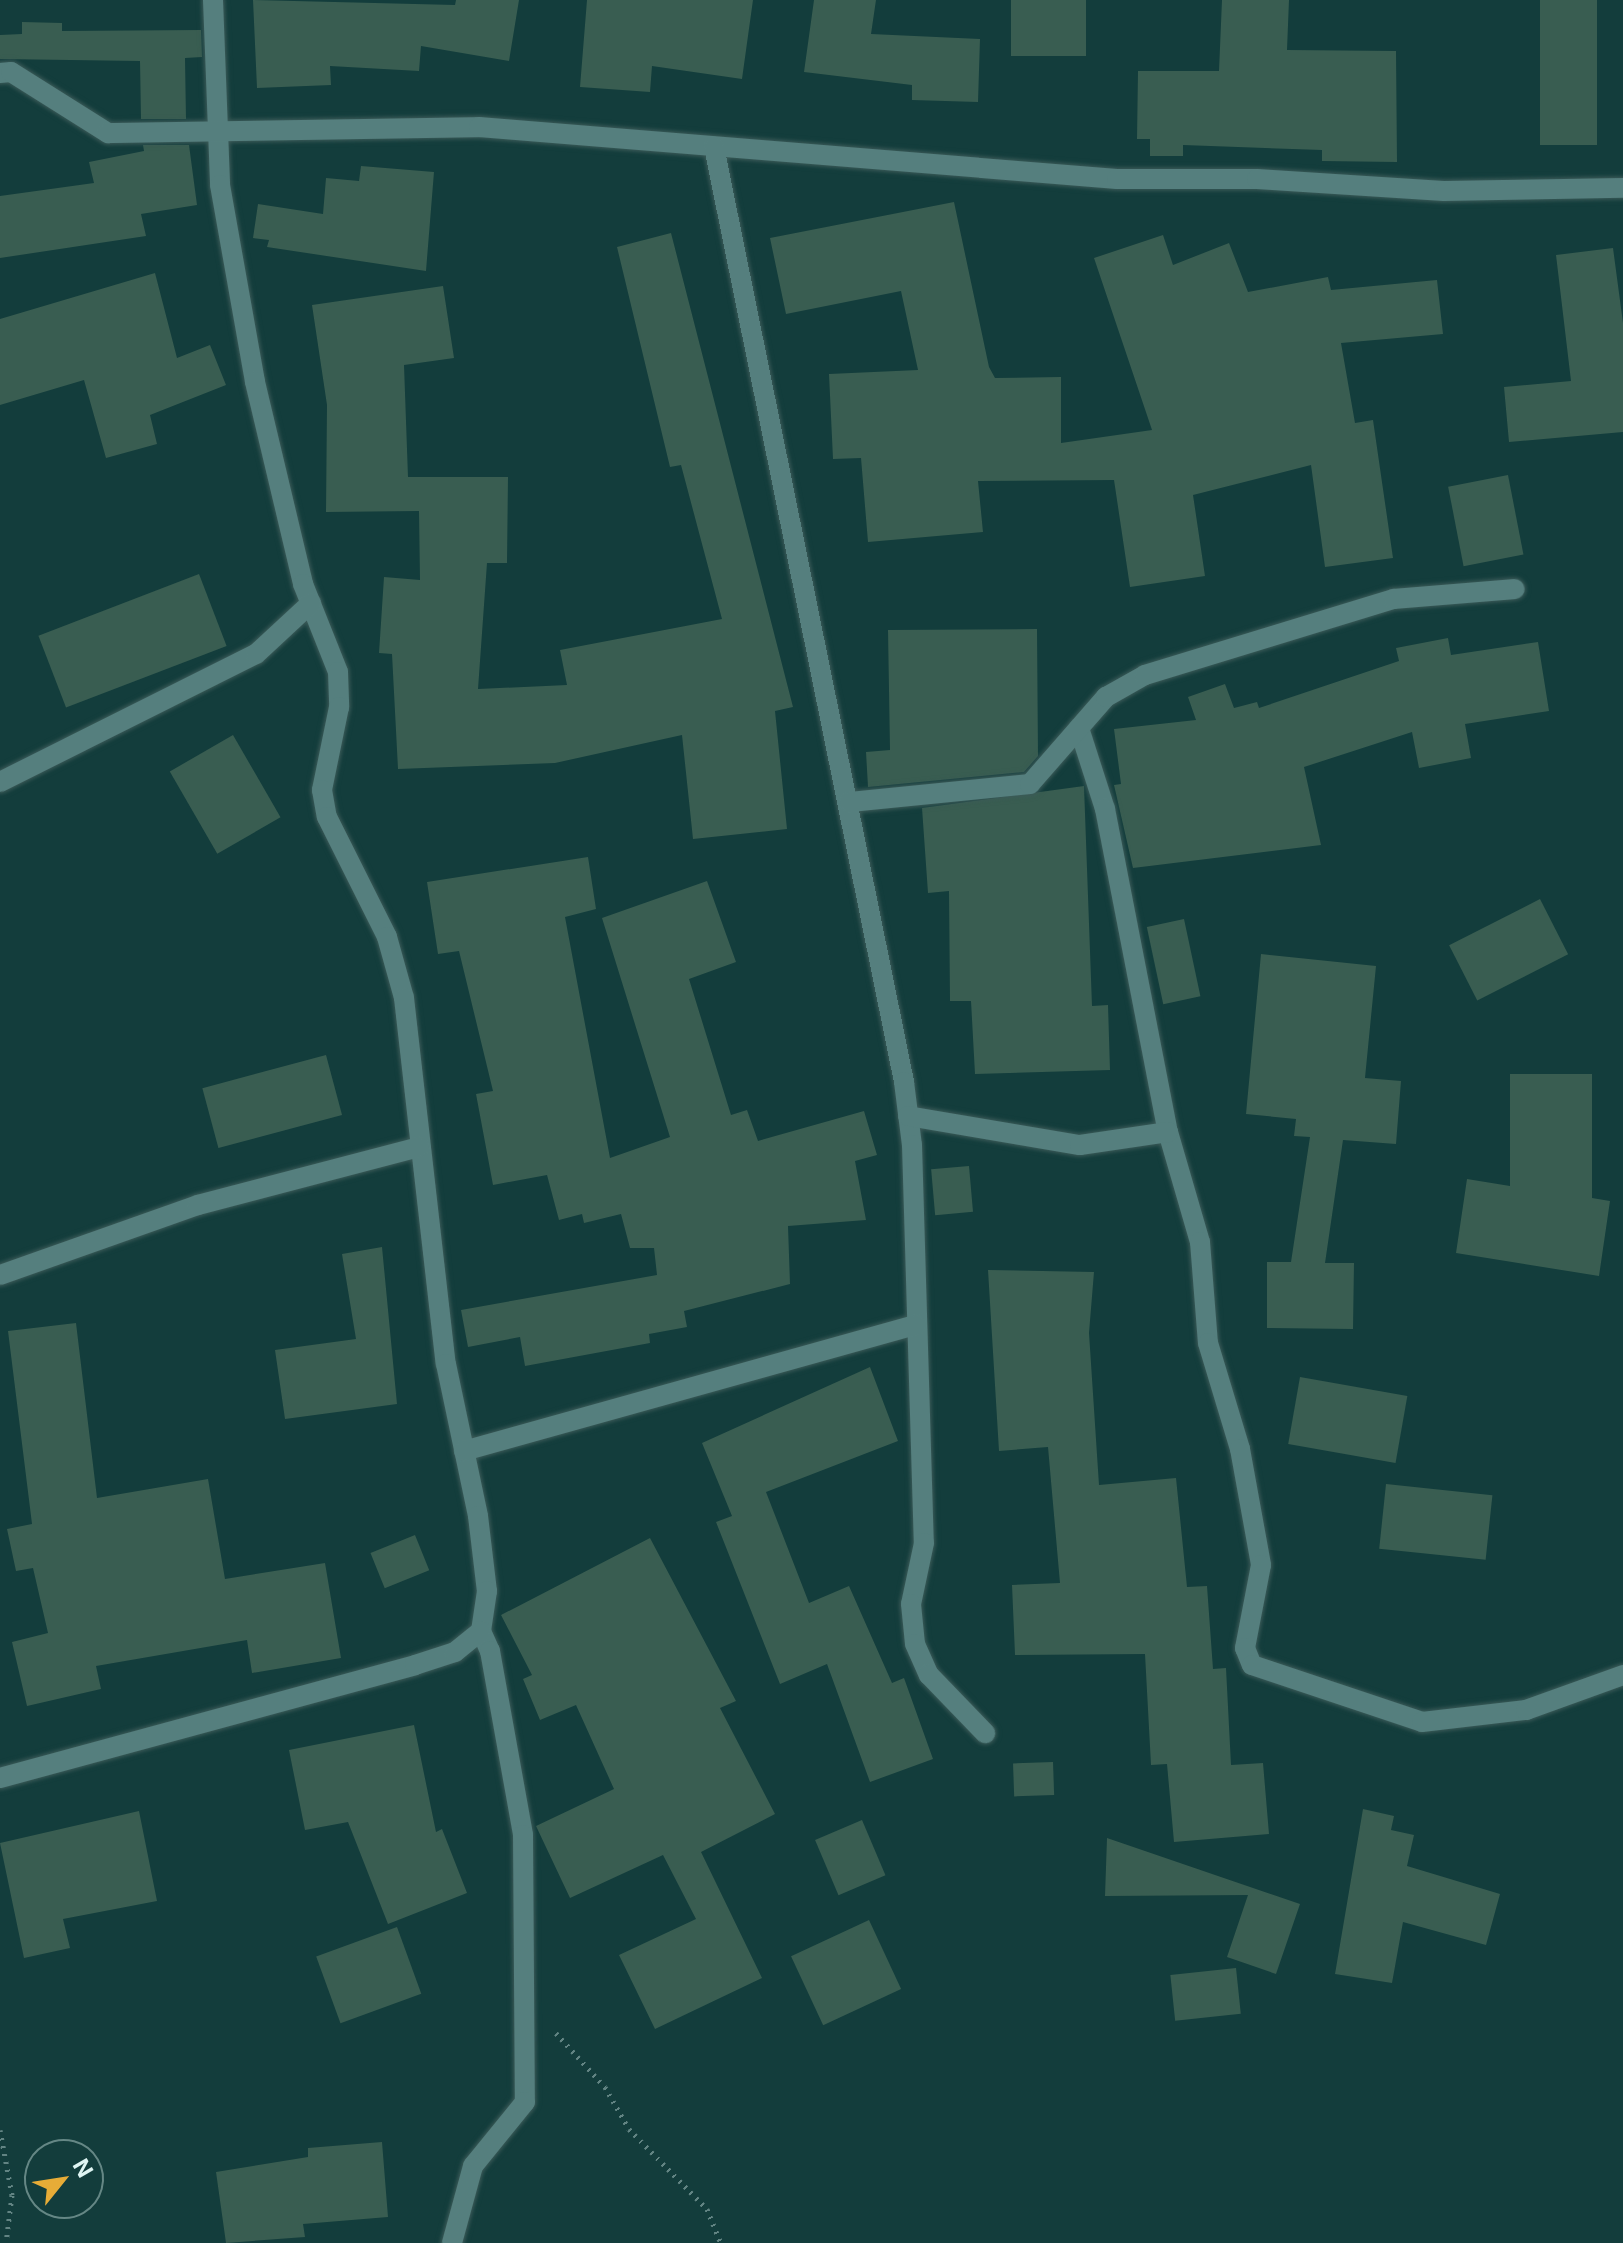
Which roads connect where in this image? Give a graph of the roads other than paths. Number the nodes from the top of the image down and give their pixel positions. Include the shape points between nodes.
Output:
1 (213, 0) edge
2 (0, 73) edge
3 (219, 128) junction
4 (714, 147) junction
5 (1623, 188) edge
6 (1515, 589) dead end
7 (311, 603) junction
8 (1079, 728) junction
9 (0, 782) edge
10 (850, 802) junction
11 (908, 1116) junction
12 (1168, 1132) junction
13 (419, 1147) junction
14 (0, 1275) edge
15 (916, 1325) junction
16 (464, 1451) junction
17 (481, 1631) junction
18 (1623, 1675) edge
19 (985, 1733) dead end
20 (0, 1778) edge
21 (452, 2243) edge

1 - 3 street
2 - 3 street via 11,72 108,133
3 - 4 street via 479,127
3 - 7 street via 220,185 255,382 277,492
4 - 5 street via 1117,179 1257,179 1444,191
4 - 10 street
6 - 8 street via 1394,599 1145,675 1106,697
7 - 9 street via 256,654
7 - 13 street via 338,672 339,707 322,790 327,817 387,937 404,998
8 - 10 street via 1030,784
8 - 12 street via 1105,809
10 - 11 street
11 - 12 street via 1080,1145
11 - 15 street
12 - 18 street via 1200,1242 1208,1343 1240,1449 1261,1565 1245,1648 1252,1665 1422,1722 1526,1710
13 - 14 street via 198,1205
13 - 16 street via 446,1364
15 - 16 street
15 - 19 street via 924,1543 911,1604 915,1644 929,1675
16 - 17 street via 487,1591
17 - 20 street via 455,1652 415,1665
17 - 21 street via 490,1651 523,1835 525,2102 473,2166

